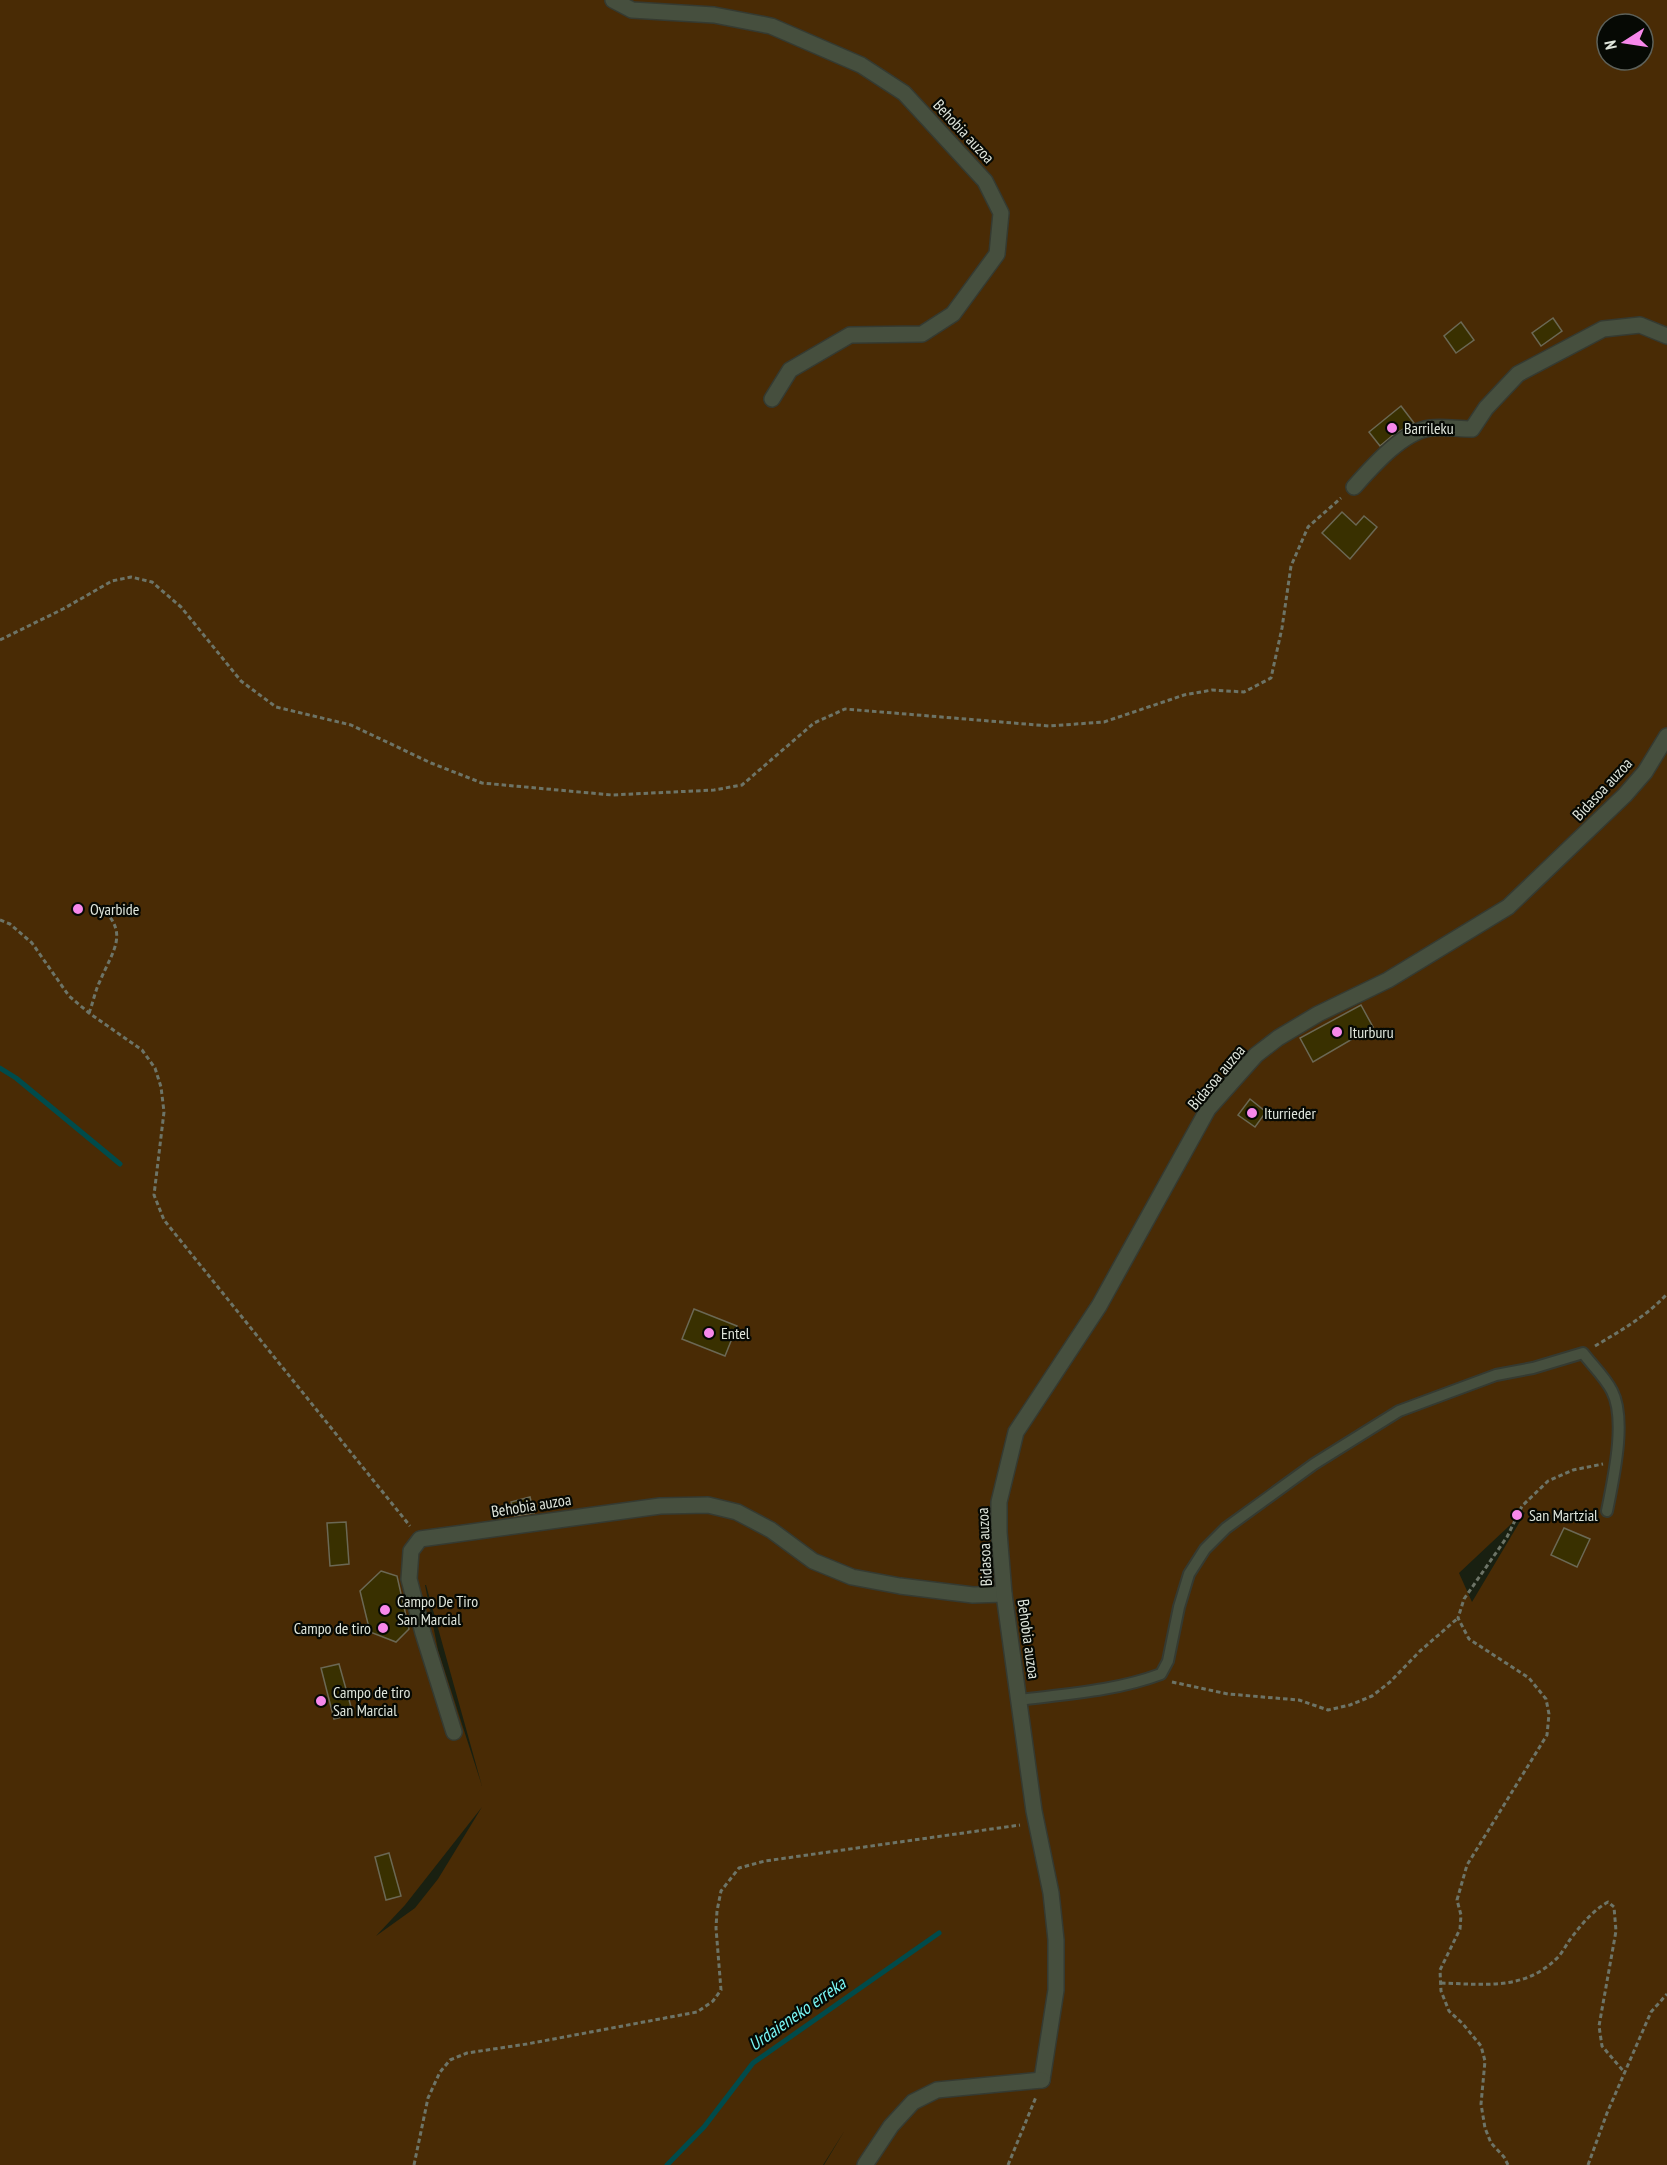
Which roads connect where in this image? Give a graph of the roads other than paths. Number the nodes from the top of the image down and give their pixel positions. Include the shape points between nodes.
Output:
1 (613, 0) edge
2 (1667, 336) edge
3 (772, 399) dead end
4 (1354, 487) road end
5 (1667, 736) edge
6 (1608, 1511) dead end
7 (1004, 1594) junction
8 (1019, 1700) junction
9 (454, 1732) dead end
10 (865, 2165) edge

1 - 3 street, Behobia auzoa via 632,10 714,15 771,26 861,65 904,93 985,181 1001,213 997,254 953,314 922,334 850,335 790,370
2 - 4 street via 1640,325 1603,329 1518,375 1472,429 1430,428 1413,433
5 - 7 street, Bidasoa auzoa via 1626,795 1509,907 1388,980 1278,1038 1256,1055 1208,1109 1099,1306 1016,1432 999,1502
6 - 8 lane via 1617,1463 1616,1402 1612,1390 1583,1353 1496,1375 1399,1411 1314,1464 1226,1528 1205,1549 1189,1574 1168,1661 1161,1674 1140,1682
7 - 8 street, Behobia auzoa
7 - 9 street, Behobia auzoa via 900,1586 852,1577 813,1561 771,1530 737,1512 708,1504 660,1506 420,1539 411,1551 408,1579
8 - 10 street, Behobia auzoa via 1056,1940 1056,1990 1042,2080 929,2094 913,2102 891,2126

